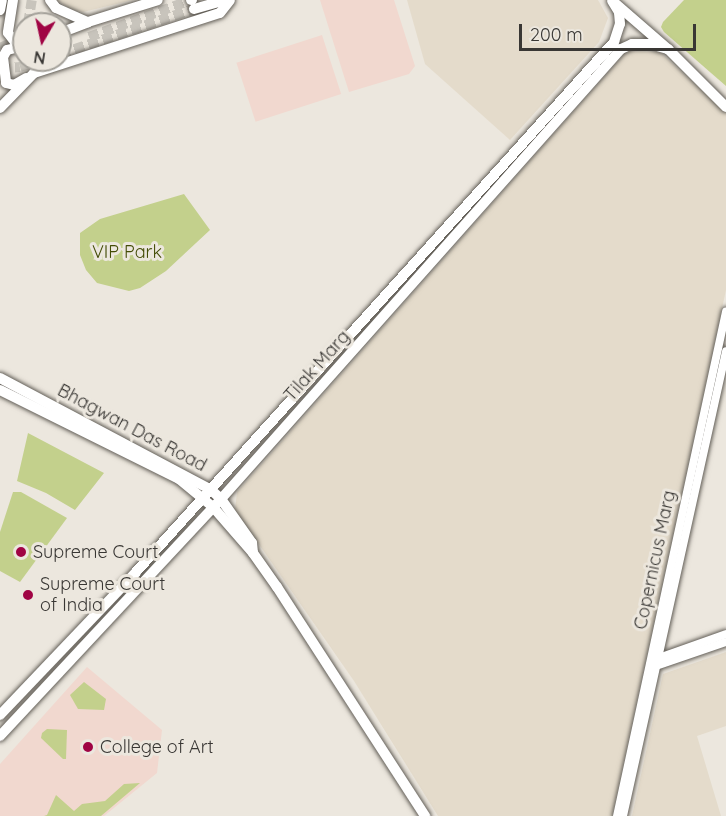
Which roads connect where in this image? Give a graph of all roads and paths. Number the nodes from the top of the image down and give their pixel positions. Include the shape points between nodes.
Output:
1 (10, 0) edge
2 (50, 0) edge
3 (158, 0) edge
4 (228, 0) edge
5 (611, 0) edge
6 (192, 3) tunnel mouth
7 (0, 10) edge
8 (88, 22) junction
9 (72, 28) edge
10 (0, 32) edge
11 (12, 38) edge
12 (12, 49) edge
13 (668, 49) junction
14 (34, 73) junction
15 (726, 107) edge
16 (0, 108) edge
17 (726, 312) edge
18 (726, 351) edge
19 (2, 385) edge
20 (207, 493) junction
21 (217, 503) junction
22 (666, 607) junction
23 (726, 634) edge
24 (726, 642) edge
25 (654, 663) junction
26 (31, 682) junction
27 (41, 691) junction
28 (0, 715) edge
29 (0, 736) edge
30 (425, 816) edge
31 (617, 816) edge
32 (623, 816) edge

1 - 7 main road
1 - 10 main road
1 - 11 main road via 8,33
2 - 8 main road via 56,8
3 - 8 main road
4 - 6 main road
4 - 14 main road via 220,13
5 - 13 main road
5 - 20 main road, Tilak Marg via 620,24 614,42
8 - 9 main road
12 - 14 main road via 3,53 5,81 14,85
13 - 15 main road
13 - 21 main road, Tilak Marg via 650,44 632,44 621,49
14 - 16 main road
17 - 22 street, Copernicus Marg
18 - 22 street, Copernicus Marg
19 - 20 main road, Bhagwan Das Road
20 - 21 main road, Bhagwan Das Road
20 - 26 main road, Tilak Marg
21 - 27 main road, Tilak Marg
21 - 30 main road, Bhagwan Das Road via 252,543 253,553
22 - 25 street, Copernicus Marg
23 - 25 street
24 - 25 street
25 - 31 street, Copernicus Marg
25 - 32 street, Copernicus Marg
26 - 27 main road
26 - 28 main road, Tilak Marg
27 - 29 main road, Tilak Marg

